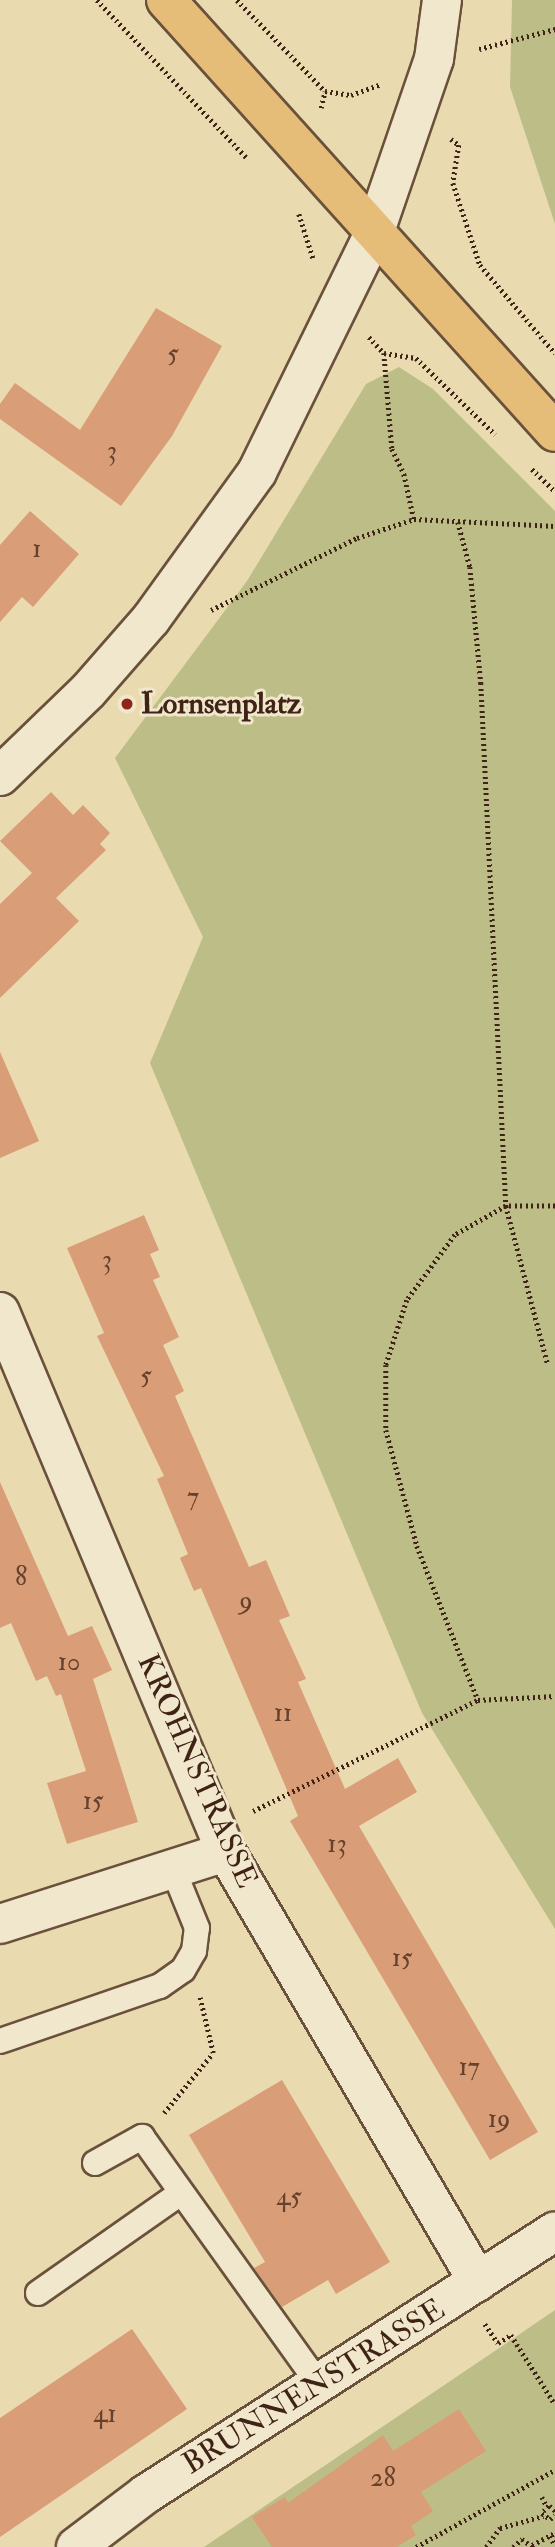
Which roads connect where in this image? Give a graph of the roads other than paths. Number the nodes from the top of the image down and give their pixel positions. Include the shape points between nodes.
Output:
1 (166, 0) edge
2 (442, 0) edge
3 (375, 231) junction
4 (555, 432) edge
5 (7, 770) edge
6 (0, 1312) edge
7 (226, 1852) junction
8 (173, 1869) junction
9 (0, 1924) edge
10 (0, 2041) edge
11 (96, 2163) dead end
12 (181, 2193) junction
13 (555, 2231) edge
14 (478, 2281) junction
15 (38, 2293) dead end
16 (318, 2384) junction
17 (76, 2547) edge

1 - 3 main road
2 - 3 street via 434,59
3 - 4 main road
3 - 5 street via 257,472 202,554 104,673
6 - 7 street, KROHNSTRASSE
7 - 8 street
7 - 14 street, KROHNSTRASSE
8 - 9 street
8 - 10 lane via 197,1927 194,1951 183,1970 160,1986
11 - 12 lane via 142,2137
12 - 15 lane
12 - 16 lane
13 - 14 street, BRUNNENSTRASSE
14 - 16 street, BRUNNENSTRASSE
16 - 17 street, BRUNNENSTRASSE via 146,2494

